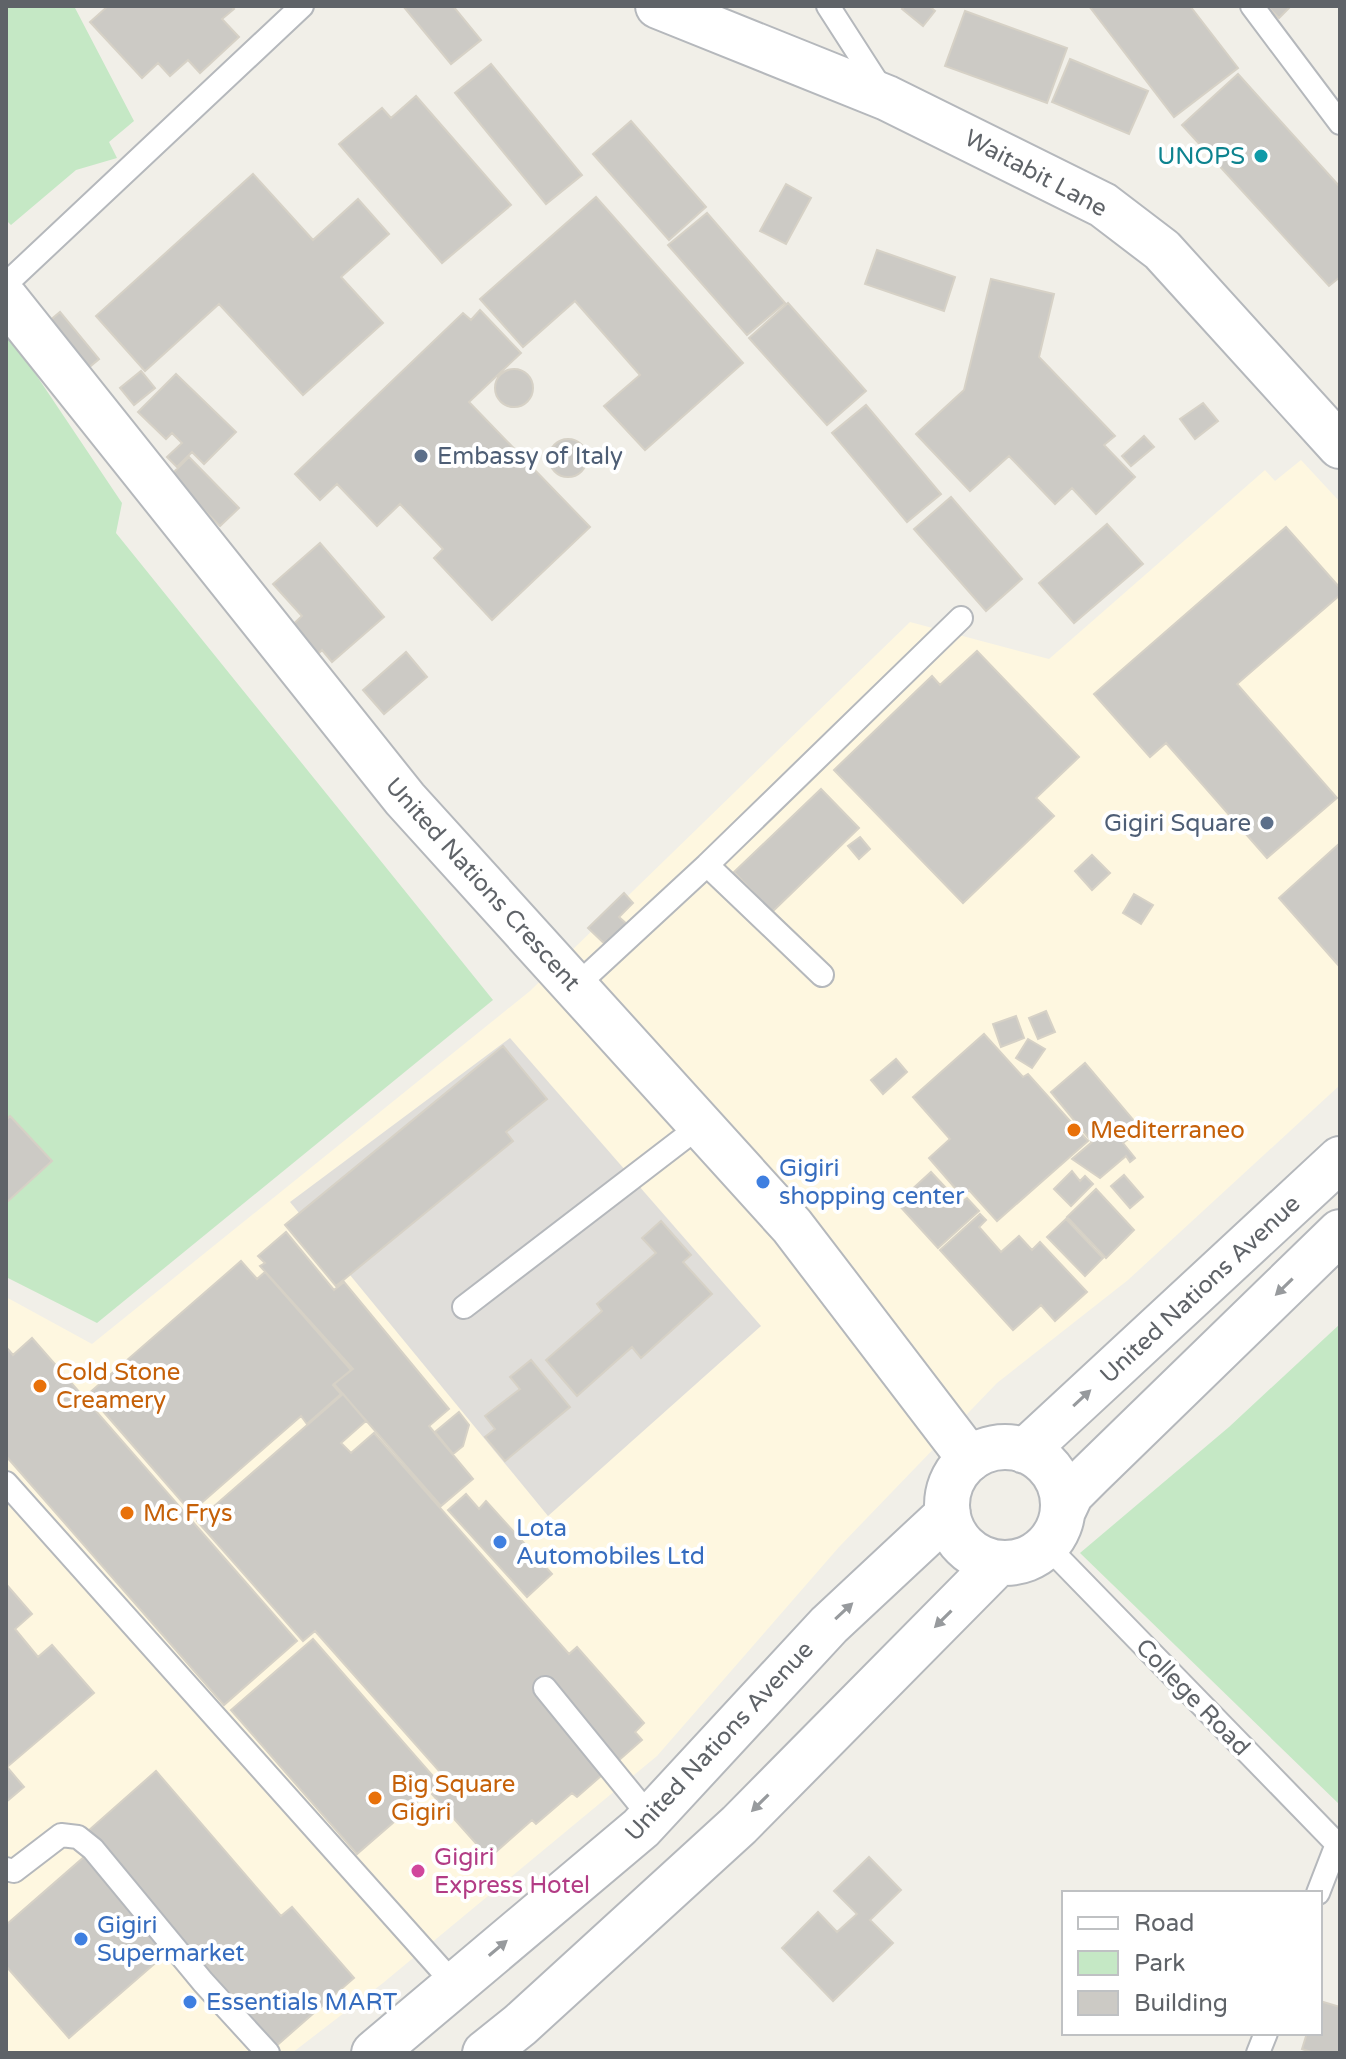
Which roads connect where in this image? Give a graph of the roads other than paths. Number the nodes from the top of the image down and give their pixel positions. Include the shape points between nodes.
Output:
1 (302, 6) edge
2 (658, 6) edge
3 (828, 6) edge
4 (1252, 6) edge
5 (887, 98) junction
6 (1340, 123) edge
7 (6, 284) edge
8 (6, 299) edge
9 (1340, 446) edge
10 (961, 618) dead end
11 (707, 865) junction
12 (822, 975) dead end
13 (575, 987) junction
14 (701, 1125) junction
15 (1340, 1159) edge
16 (1340, 1232) edge
17 (464, 1307) dead end
18 (1025, 1451) junction
19 (970, 1459) junction
20 (6, 1483) edge
21 (948, 1514) junction
22 (1055, 1529) junction
23 (998, 1563) junction
24 (545, 1688) dead end
25 (651, 1818) junction
26 (1338, 1846) edge
27 (6, 1869) edge
28 (1319, 1891) edge
29 (455, 1985) junction
30 (268, 2053) edge
31 (374, 2053) edge
32 (485, 2053) edge

1 - 7 lane
2 - 5 street, Waitabit Lane
3 - 5 lane
4 - 6 lane
5 - 9 street, Waitabit Lane via 1103,205 1162,250
8 - 13 street, United Nations Crescent via 405,799
10 - 11 lane
11 - 12 lane
11 - 13 lane
13 - 14 street, United Nations Crescent
14 - 17 lane
14 - 19 street, United Nations Crescent via 792,1226
18 -> 15 street, United Nations Avenue
16 -> 22 street via 1071,1494
18 - 19 street via 992,1448
18 - 22 street via 1048,1466 1059,1482 1064,1503
19 - 21 street via 949,1487
20 - 29 lane
21 - 23 street via 962,1544 978,1557
25 -> 21 street, United Nations Avenue via 829,1625
22 - 23 street via 1037,1554
22 - 26 lane, College Road
23 -> 32 street via 739,1825
24 - 25 lane
29 -> 25 street, United Nations Avenue
26 - 28 lane
27 - 30 lane via 14,1871 61,1835 78,1837
29 - 31 street, United Nations Avenue

